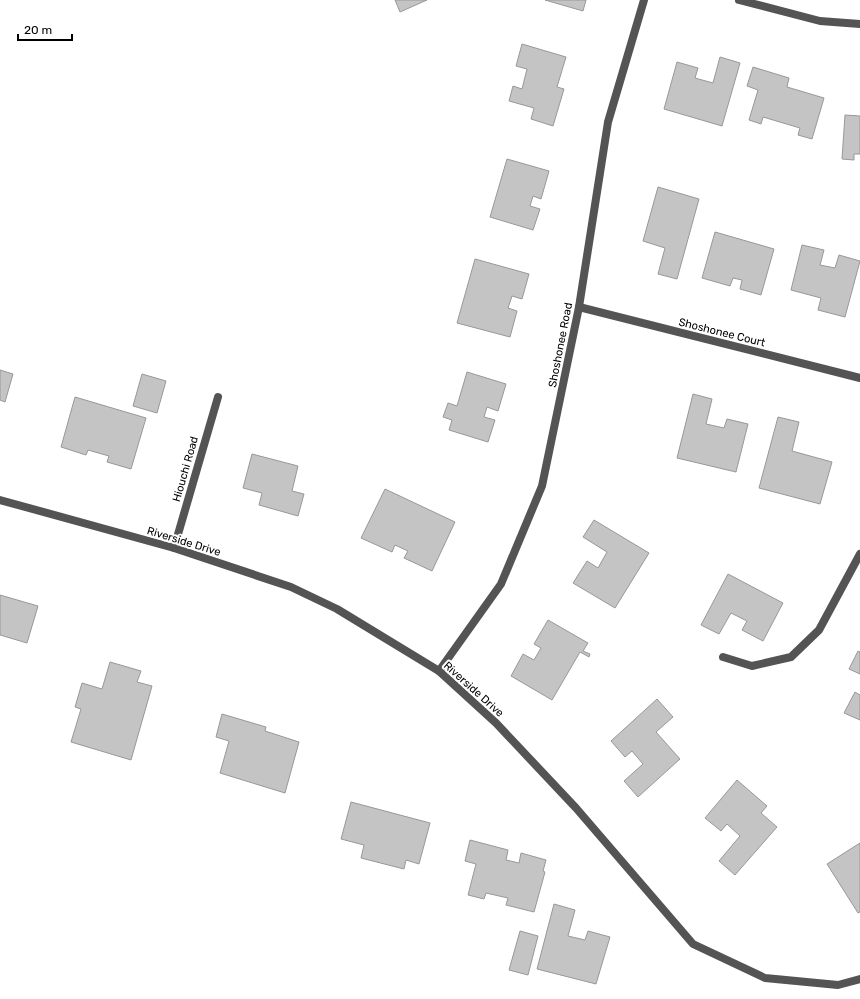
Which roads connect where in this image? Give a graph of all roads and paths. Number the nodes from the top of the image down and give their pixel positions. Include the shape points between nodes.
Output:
1 (644, 0) edge
2 (739, 0) edge
3 (860, 24) edge
4 (579, 307) junction
5 (860, 378) edge
6 (218, 397) dead end
7 (0, 500) edge
8 (174, 548) junction
9 (860, 554) edge
10 (723, 657) dead end
11 (439, 671) junction
12 (860, 979) edge

1 - 4 street, Shoshonee Road via 608,122
2 - 3 street via 820,21
4 - 5 street, Shoshonee Court
4 - 11 street, Shoshonee Road via 542,486 501,584
6 - 8 street, Hiouchi Road
7 - 8 street, Riverside Drive
8 - 11 street, Riverside Drive via 291,587 337,609
9 - 10 street via 818,630 791,657 752,666
11 - 12 street, Riverside Drive via 496,723 570,802 693,944 765,978 838,985

